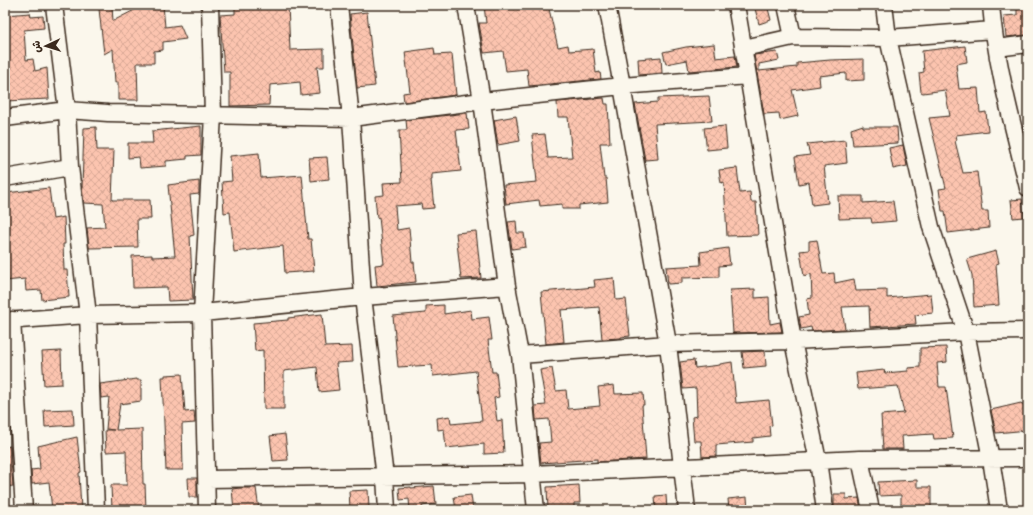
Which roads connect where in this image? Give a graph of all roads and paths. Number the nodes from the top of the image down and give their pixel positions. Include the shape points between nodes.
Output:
1 (54, 5) edge
2 (210, 5) edge
3 (339, 5) edge
4 (466, 5) edge
5 (606, 5) edge
6 (736, 5) edge
7 (786, 5) edge
8 (884, 5) edge
9 (991, 5) edge
10 (993, 30) junction
11 (793, 37) junction
12 (888, 38) junction
13 (1028, 44) edge
14 (744, 48) junction
15 (997, 48) junction
16 (748, 76) junction
17 (622, 86) junction
18 (482, 101) junction
19 (67, 110) junction
20 (213, 116) junction
21 (5, 118) edge
22 (351, 118) junction
23 (70, 167) junction
24 (5, 178) edge
25 (1028, 188) edge
26 (507, 286) junction
27 (363, 297) junction
28 (202, 313) junction
29 (88, 315) junction
30 (8, 320) edge
31 (1028, 331) edge
32 (966, 332) junction
33 (793, 341) junction
34 (668, 344) junction
35 (520, 355) junction
36 (1028, 458) edge
37 (860, 459) junction
38 (991, 459) junction
39 (818, 462) junction
40 (681, 466) junction
41 (532, 474) junction
42 (385, 477) junction
43 (207, 479) junction
44 (24, 510) edge
45 (96, 510) edge
46 (208, 510) edge
47 (387, 510) edge
48 (536, 510) edge
49 (687, 510) edge
50 (824, 510) edge
51 (871, 510) edge
52 (998, 510) edge

1 - 19 street
2 - 20 street
3 - 22 street
4 - 18 street
5 - 17 street
6 - 14 street
7 - 11 street
8 - 12 street
9 - 10 street
10 - 12 street
10 - 15 street
11 - 12 street
11 - 14 street
12 - 32 street via 931,227
13 - 15 street
14 - 16 street
15 - 25 street
16 - 17 street
16 - 33 street
17 - 18 street
17 - 34 street
18 - 22 street
18 - 26 street
19 - 20 street
19 - 21 street
19 - 23 street
20 - 22 street
20 - 28 street
22 - 27 street
23 - 24 street
23 - 29 street
26 - 27 street
26 - 35 street
27 - 28 street
27 - 42 street
28 - 29 street
28 - 43 street
29 - 30 street
29 - 45 street
30 - 44 street
31 - 32 street
32 - 33 street
32 - 38 street
33 - 34 street
33 - 39 street
34 - 35 street
34 - 40 street
35 - 41 street
36 - 38 street
37 - 38 street
37 - 39 street
37 - 51 street
38 - 52 street
39 - 40 street
39 - 50 street
40 - 41 street
40 - 49 street
41 - 42 street
41 - 48 street
42 - 43 street
42 - 47 street
43 - 46 street

